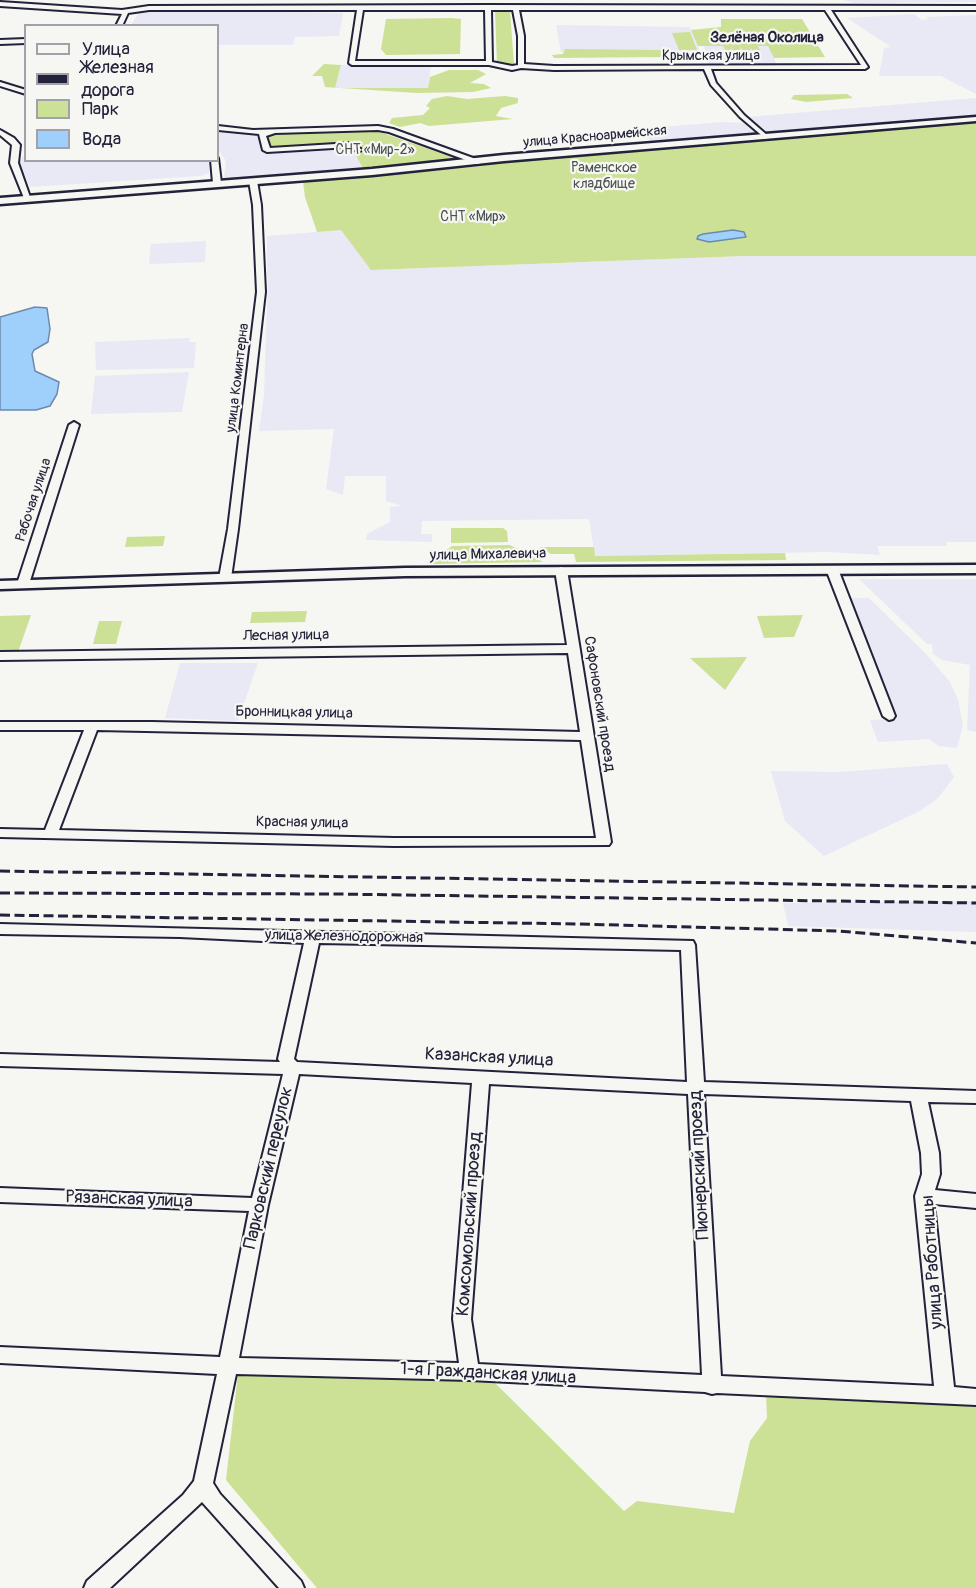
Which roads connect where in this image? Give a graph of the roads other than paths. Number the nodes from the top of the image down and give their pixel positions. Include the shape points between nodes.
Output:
1 (32, 0) edge
2 (179, 0) edge
3 (491, 0) edge
4 (663, 0) edge
5 (831, 0) edge
6 (0, 4) edge
7 (15, 4) junction
8 (826, 7) junction
9 (854, 7) junction
10 (149, 8) junction
11 (360, 8) junction
12 (489, 8) junction
13 (516, 8) junction
14 (666, 8) junction
15 (976, 8) edge
16 (125, 12) junction
17 (120, 24) edge
18 (24, 40) edge
19 (0, 42) edge
20 (489, 63) junction
21 (521, 66) junction
22 (707, 68) junction
23 (0, 84) edge
24 (24, 91) edge
25 (976, 119) edge
26 (219, 128) edge
27 (0, 132) edge
28 (766, 137) junction
29 (415, 145) dead end
30 (358, 150) dead end
31 (215, 162) edge
32 (480, 162) junction
33 (253, 181) junction
34 (217, 183) junction
35 (28, 198) junction
36 (0, 201) edge
37 (74, 425) dead end
38 (832, 569) junction
39 (976, 569) edge
40 (561, 570) junction
41 (225, 578) junction
42 (22, 584) junction
43 (0, 585) edge
44 (574, 649) junction
45 (0, 656) edge
46 (889, 716) dead end
47 (0, 726) edge
48 (92, 726) junction
49 (587, 736) junction
50 (0, 833) edge
51 (50, 835) junction
52 (604, 842) joint
53 (0, 929) edge
54 (313, 938) junction
55 (688, 945) joint
56 (0, 1060) edge
57 (292, 1068) junction
58 (481, 1077) junction
59 (695, 1088) junction
60 (918, 1094) junction
61 (976, 1097) edge
62 (0, 1195) edge
63 (924, 1196) junction
64 (976, 1201) edge
65 (259, 1205) junction
66 (0, 1355) edge
67 (228, 1366) junction
68 (470, 1372) junction
69 (712, 1386) junction
70 (945, 1396) junction
71 (976, 1397) edge
72 (203, 1484) junction
73 (95, 1588) edge
74 (293, 1588) edge

1 - 7 street
2 - 10 street
3 - 12 street
4 - 14 street
5 - 9 street
6 - 7 street
7 - 16 street
8 - 9 street
8 - 14 street
8 - 22 street, Крымская улица via 865,67
9 - 15 street
10 - 11 street
10 - 16 street
11 - 12 street
11 - 20 street, Крымская улица via 352,63
12 - 13 street
12 - 20 street
13 - 14 street
13 - 21 street
16 - 17 street
18 - 19 street
20 - 21 street, Крымская улица
21 - 22 street, Крымская улица
22 - 28 street via 713,84
23 - 24 street
25 - 28 main road, улица Красноармейская
26 - 32 street via 253,132 378,128
27 - 35 street via 16,145 14,163
28 - 32 main road, улица Красноармейская
29 - 30 street via 375,131 262,134 267,150 271,151 352,146
31 - 34 street
32 - 33 main road, улица Красноармейская
33 - 34 main road, улица Красноармейская
33 - 41 street, улица Коминтерна via 261,292
34 - 35 main road, улица Красноармейская
35 - 36 main road, улица Красноармейская
37 - 42 street, Рабочая улица
38 - 39 main road, улица Михалевича
38 - 40 main road, улица Михалевича
38 - 46 street
40 - 41 main road, улица Михалевича
40 - 44 street, Сафоновский проезд
41 - 42 main road, улица Михалевича
42 - 43 main road, улица Михалевича
44 - 45 street, Лесная улица
44 - 49 street, Сафоновский проезд
47 - 48 street, Бронницкая улица
48 - 49 street, Бронницкая улица
48 - 51 street
49 - 52 street, Сафоновский проезд
50 - 51 street, Красная улица
51 - 52 street, Красная улица
53 - 54 street, улица Железнодорожная
54 - 55 street, улица Железнодорожная
54 - 57 street, Парковский переулок via 286,1059
55 - 59 street, Пионерский проезд
56 - 57 street, Казанская улица
57 - 58 street, Казанская улица
57 - 65 street, Парковский переулок
58 - 59 street, Казанская улица
58 - 68 street, Комсомольский проезд via 462,1319
59 - 60 street, Казанская улица
59 - 69 street, Пионерский проезд
60 - 61 street, Казанская улица
60 - 63 street, улица Работницы via 930,1153 931,1174
62 - 65 street, Рязанская улица
63 - 64 street
63 - 70 street, улица Работницы
65 - 67 street, Парковский переулок
66 - 67 street, 1-я Гражданская улица
67 - 68 street, 1-я Гражданская улица
67 - 72 street, Парковский переулок
68 - 69 street, 1-я Гражданская улица
69 - 70 street, 1-я Гражданская улица
70 - 71 street, 1-я Гражданская улица
72 - 73 street via 190,1502
72 - 74 street via 213,1501

